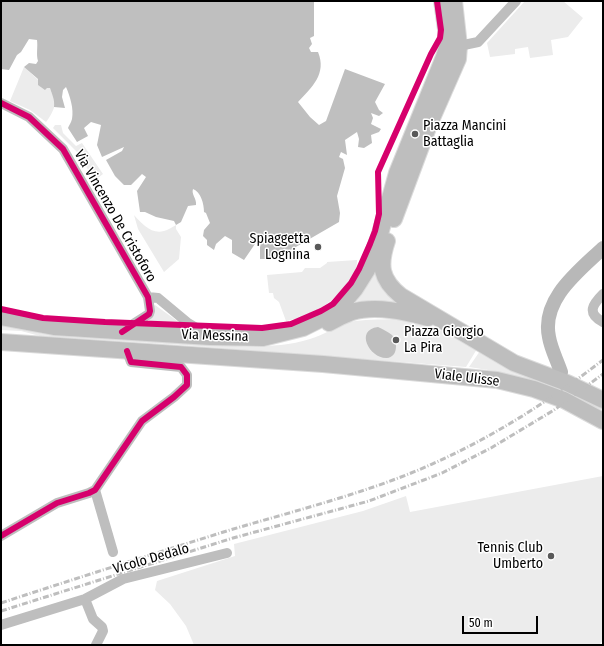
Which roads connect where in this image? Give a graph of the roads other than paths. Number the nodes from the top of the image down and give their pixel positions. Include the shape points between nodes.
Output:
1 (442, 1) edge
2 (454, 1) edge
3 (516, 1) edge
4 (452, 27) junction
5 (459, 46) junction
6 (1, 104) edge
7 (603, 248) edge
8 (603, 294) edge
9 (148, 297) junction
10 (1, 317) edge
11 (443, 322) junction
12 (603, 322) edge
13 (122, 332) junction
14 (1, 335) edge
15 (210, 336) junction
16 (263, 338) junction
17 (1, 342) edge
18 (41, 344) junction
19 (127, 351) junction
20 (323, 364) joint
21 (564, 377) junction
22 (603, 400) edge
23 (603, 421) edge
24 (95, 490) junction
25 (1, 536) edge
26 (113, 552) dead end
27 (227, 553) dead end
28 (85, 599) junction
29 (1, 624) edge
30 (96, 645) edge

1 - 4 main road
2 - 4 main road
3 - 5 street via 478,42
4 - 5 main road
4 - 16 main road, Via Messina via 444,57 397,174 380,234 361,281 334,312 303,328
5 - 11 main road via 458,59 394,220 382,264 383,273 392,289
6 - 9 street, Via Vincenzo De Cristoforo via 29,117 63,150
7 - 21 main road via 562,290 551,309 548,335
8 - 12 street via 594,303 593,310 594,316
9 - 13 street, Via Vincenzo De Cristoforo via 149,314
9 - 15 street via 158,298
10 - 13 main road, Via Messina via 54,327
11 - 16 main road via 409,313 365,310 346,314 303,336 287,339
11 - 21 main road, Viale Ulisse via 514,363
13 - 15 main road, Via Messina
14 - 18 main road via 20,336
15 - 16 main road, Via Messina
17 - 18 main road, Via Messina
18 - 19 main road, Via Messina
19 - 20 main road, Via Messina
19 - 24 street via 131,362 181,367 187,375 187,385 142,421
20 - 23 main road, Viale Ulisse via 498,380 564,400
21 - 22 main road, Viale Ulisse
24 - 25 street via 57,503
24 - 26 street
27 - 28 street, Vicolo Dedalo via 123,579
28 - 29 street, Vicolo Dedalo
28 - 30 street via 93,619 102,627 103,632

